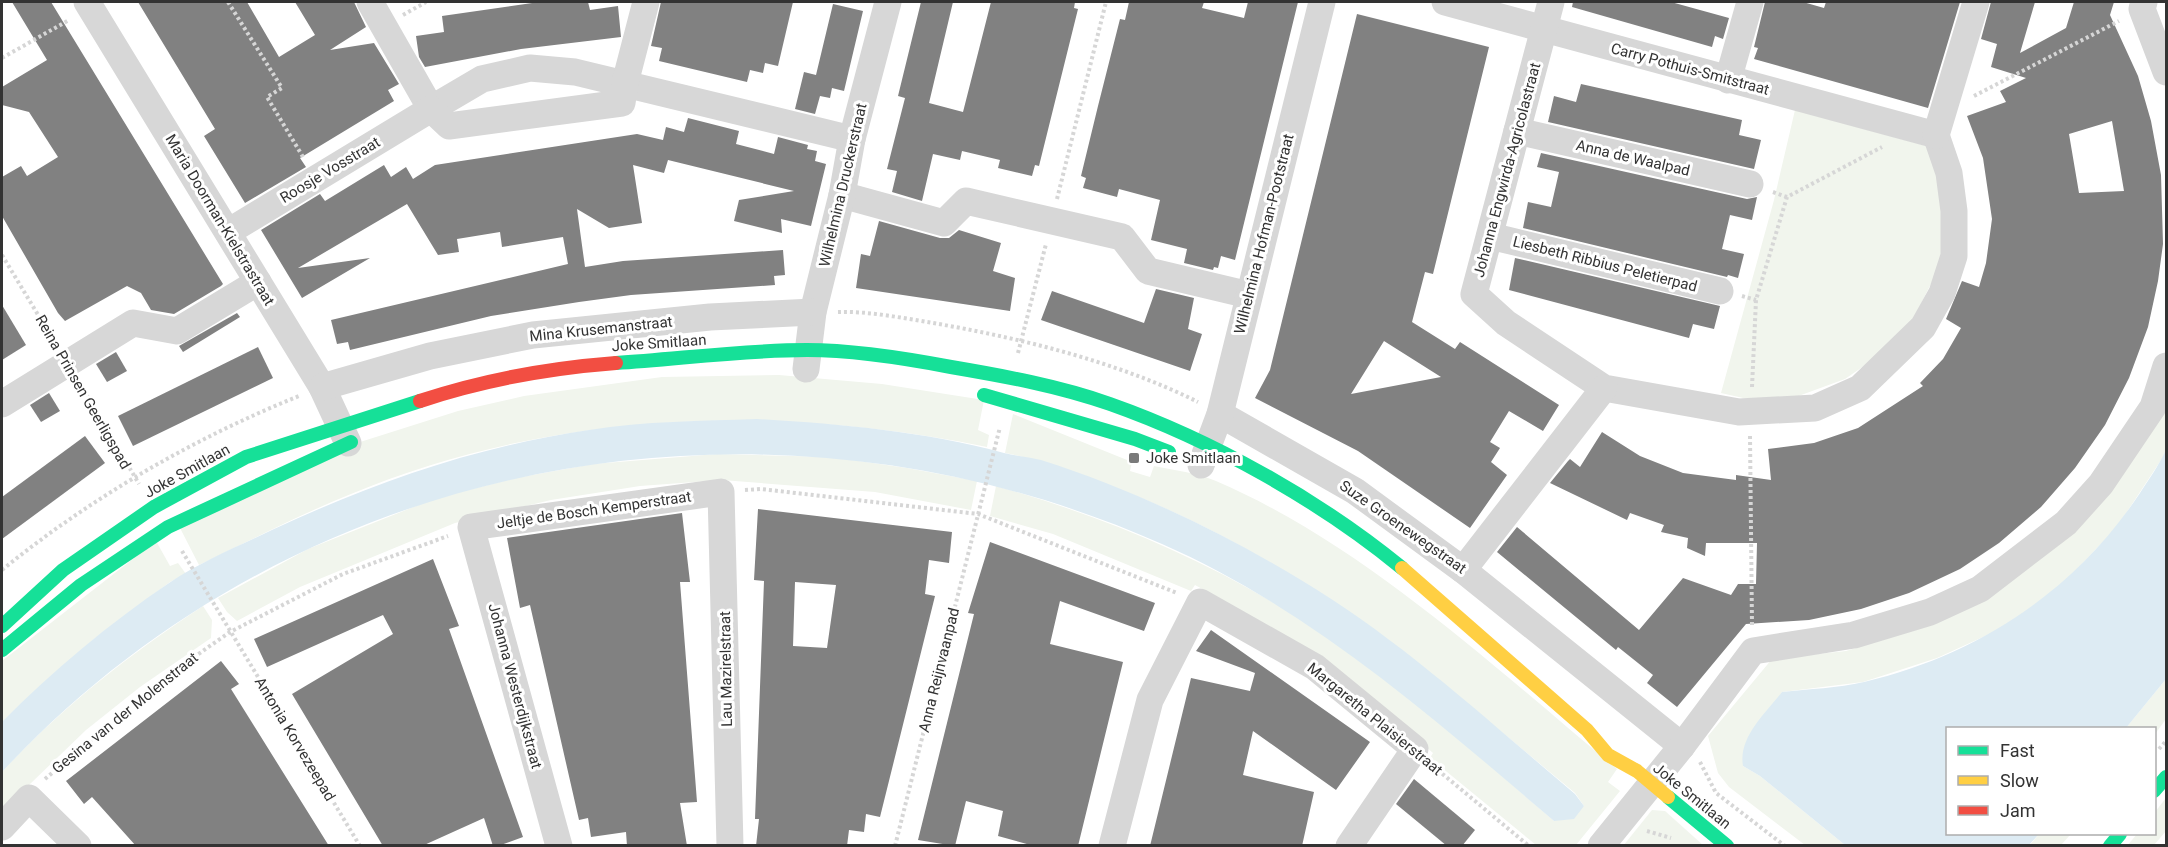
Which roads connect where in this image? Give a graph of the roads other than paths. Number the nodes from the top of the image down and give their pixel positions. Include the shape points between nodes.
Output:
1 (370, 2) edge
2 (646, 2) edge
3 (888, 2) edge
4 (1322, 2) edge
5 (1445, 2) edge
6 (1551, 2) edge
7 (1750, 2) edge
8 (1976, 2) edge
9 (88, 5) edge
10 (2143, 5) edge
11 (1543, 29) junction
12 (2166, 72) edge
13 (1728, 80) junction
14 (625, 83) junction
15 (431, 109) junction
16 (1932, 126) junction
17 (1517, 131) junction
18 (852, 139) junction
19 (1750, 184) dead end
20 (842, 195) junction
21 (228, 232) junction
22 (1490, 236) junction
23 (258, 282) junction
24 (1720, 291) dead end
25 (1249, 295) junction
26 (813, 312) junction
27 (806, 365) junction
28 (2166, 366) edge
29 (322, 387) junction
30 (1604, 388) junction
31 (972, 393) dead end
32 (2, 404) edge
33 (1220, 414) junction
34 (353, 434) junction
35 (1198, 459) junction
36 (721, 492) joint
37 (471, 527) joint
38 (1463, 570) junction
39 (1403, 587) dead end
40 (2, 643) edge
41 (1487, 645) junction
42 (1682, 746) junction
43 (1644, 777) junction
44 (2166, 777) edge
45 (2156, 790) edge
46 (2, 827) edge
47 (78, 846) edge
48 (559, 846) edge
49 (730, 846) edge
50 (1112, 846) edge
51 (1349, 846) edge
52 (1601, 846) edge
53 (1727, 846) edge

1 - 15 street
2 - 14 street
3 - 18 street, Wilhelmina Druckerstraat
4 - 25 street, Wilhelmina Hofman-Pootstraat
5 - 11 street, Carry Pothuis-Smitstraat
6 - 11 street, Johanna Engwirda-Agricolastraat
7 - 13 street
8 - 16 street
9 - 21 street, Maria Doorman-Kielstrastraat
10 - 12 street
11 - 13 street, Carry Pothuis-Smitstraat
11 - 17 street, Johanna Engwirda-Agricolastraat
13 - 16 street, Carry Pothuis-Smitstraat
14 - 15 street, Roosje Vosstraat via 575,72 530,68 482,79
14 - 15 street via 622,103 541,114 449,126
14 - 18 street, Roosje Vosstraat
15 - 21 street, Roosje Vosstraat
16 - 30 street, Johanna Engwirda-Agricolastraat via 1949,173 1954,256 1942,293 1923,327 1860,388 1815,408 1750,412
17 - 19 street, Anna de Waalpad
17 - 22 street, Johanna Engwirda-Agricolastraat
18 - 20 street, Wilhelmina Druckerstraat
20 - 25 street via 944,223 966,201 1122,237 1148,271
20 - 26 street, Wilhelmina Druckerstraat
21 - 23 street, Maria Doorman-Kielstrastraat
22 - 24 street, Liesbeth Ribbius Peletierpad
22 - 30 street, Johanna Engwirda-Agricolastraat via 1474,294 1506,322
23 - 29 street, Maria Doorman-Kielstrastraat
23 - 32 street via 177,331 133,322
25 - 33 street, Wilhelmina Hofman-Pootstraat
26 - 27 street, Wilhelmina Druckerstraat
26 - 29 street, Mina Krusemanstraat via 710,317 533,335 430,356
27 - 34 street, Joke Smitlaan via 580,366 456,389
27 - 35 street, Joke Smitlaan via 897,357 1013,378 1110,404
28 - 42 street via 2153,407 2101,484 2066,523 2024,558 1980,589 1930,612 1854,635 1753,651
29 - 34 street, Maria Doorman-Kielstrastraat
30 - 38 street
31 - 35 street, Joke Smitlaan
33 - 35 street, Wilhelmina Hofman-Pootstraat
33 - 38 street, Suze Groenewegstraat via 1355,490
34 - 40 street, Joke Smitlaan via 168,527
34 - 40 street, Joke Smitlaan via 246,456 154,507 63,570
35 - 41 street, Joke Smitlaan via 1293,493 1365,538 1444,603
36 - 37 street, Jeltje de Bosch Kemperstraat
36 - 49 street, Lau Mazirelstraat
37 - 48 street, Johanna Westerdijkstraat
38 - 42 street, Suze Groenewegstraat
39 - 41 street, Joke Smitlaan
41 - 43 street, Joke Smitlaan via 1587,730 1602,734 1630,755
42 - 43 street
43 - 52 street via 1621,821
43 - 53 street, Joke Smitlaan
44 - 45 street
46 - 47 street via 29,798
50 - 51 street, Margaretha Plaisierstraat via 1150,700 1200,602 1315,668 1415,749

